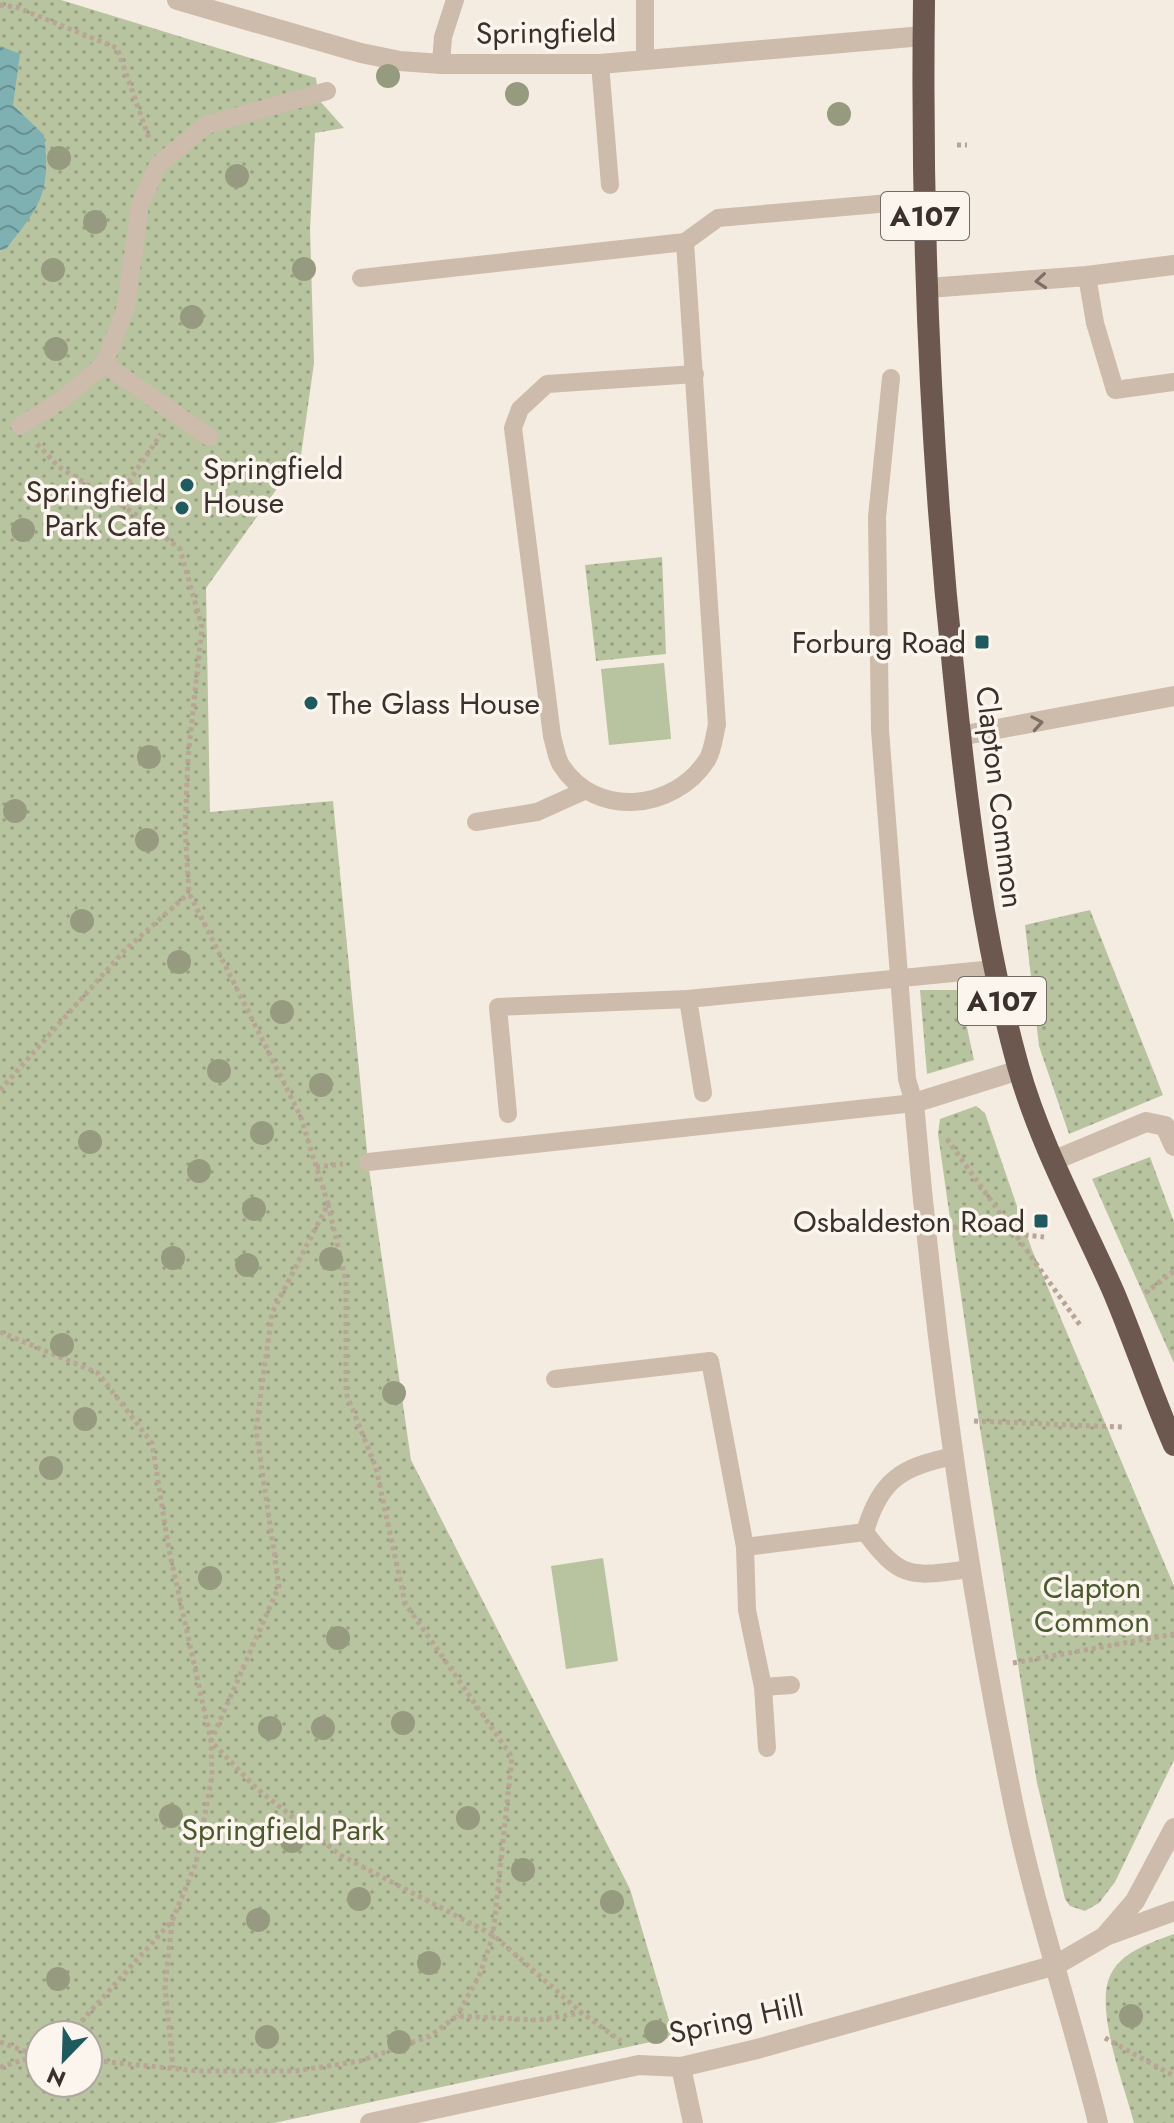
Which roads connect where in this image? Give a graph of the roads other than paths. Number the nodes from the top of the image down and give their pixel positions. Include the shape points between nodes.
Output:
1 (177, 0) edge
2 (455, 0) edge
3 (645, 0) edge
4 (924, 0) edge
5 (923, 36) junction
6 (645, 60) junction
7 (441, 64) junction
8 (600, 64) junction
9 (327, 91) dead end
10 (610, 185) dead end
11 (924, 200) junction
12 (685, 242) junction
13 (1174, 265) edge
14 (1087, 276) junction
15 (361, 278) dead end
16 (928, 288) junction
17 (104, 364) junction
18 (695, 374) junction
19 (891, 378) dead end
20 (1174, 382) edge
21 (20, 426) road end
22 (209, 437) dead end
23 (1174, 696) edge
24 (960, 736) junction
25 (586, 790) junction
26 (476, 822) dead end
27 (994, 969) junction
28 (899, 978) junction
29 (688, 999) junction
30 (1019, 1070) junction
31 (703, 1093) dead end
32 (914, 1103) junction
33 (508, 1114) dead end
34 (1174, 1146) edge
35 (1055, 1160) junction
36 (368, 1162) dead end
37 (555, 1379) dead end
38 (1174, 1445) edge
39 (954, 1456) junction
40 (865, 1532) junction
41 (745, 1547) junction
42 (970, 1569) junction
43 (791, 1685) dead end
44 (763, 1687) junction
45 (767, 1748) dead end
46 (1174, 1828) edge
47 (1174, 1911) edge
48 (1104, 1937) junction
49 (1056, 1965) junction
50 (681, 2067) junction
51 (399, 2120) edge
52 (370, 2123) edge
53 (693, 2123) edge
54 (1098, 2123) edge

1 - 7 street, Springfield via 361,53
2 - 7 lane
3 - 6 lane
4 - 5 highway, A107
5 - 6 street, Springfield
5 - 11 highway, A107
6 - 8 street, Springfield
7 - 8 street, Springfield
8 - 10 lane
9 - 17 lane via 206,125 158,165 140,204 126,307
11 - 12 lane via 718,218
11 - 16 highway, A107
12 - 15 lane
12 - 18 lane
13 - 14 street
14 -> 16 street
14 - 20 lane via 1115,390
16 - 24 highway, Clapton Common / A107 via 939,529
17 - 21 lane
17 - 22 lane
18 - 25 lane via 717,725 708,758 690,780 666,796 602,801
18 - 25 lane via 547,384 520,409 513,428 552,736 559,763
19 - 28 lane via 877,517 879,670
24 -> 23 street
24 - 27 highway, Clapton Common / A107
25 - 26 lane via 537,812
27 - 28 lane
27 - 30 highway, Clapton Common / A107
28 - 29 lane
28 - 32 lane via 907,1079
29 - 31 lane
29 - 33 lane via 498,1007
30 - 32 street
30 - 35 highway, Clapton Common / A107
32 - 36 lane
32 - 39 street via 924,1227
34 - 35 street via 1165,1126 1146,1122
35 - 38 highway, Clapton Common / A107
37 - 41 lane via 710,1361
39 - 40 lane via 925,1462 893,1479 873,1502
39 - 42 street
40 - 41 lane
40 - 42 lane via 887,1561 915,1575
41 - 44 lane via 747,1610
42 - 49 street via 1014,1805
43 - 44 lane
44 - 45 lane
46 - 48 street, Spring Hill via 1135,1901
47 - 48 street, Spring Hill
48 - 49 street, Spring Hill
49 - 50 street, Spring Hill
49 - 54 street
50 - 51 street, Spring Hill via 639,2065
50 - 53 street
51 - 52 street, Spring Hill

